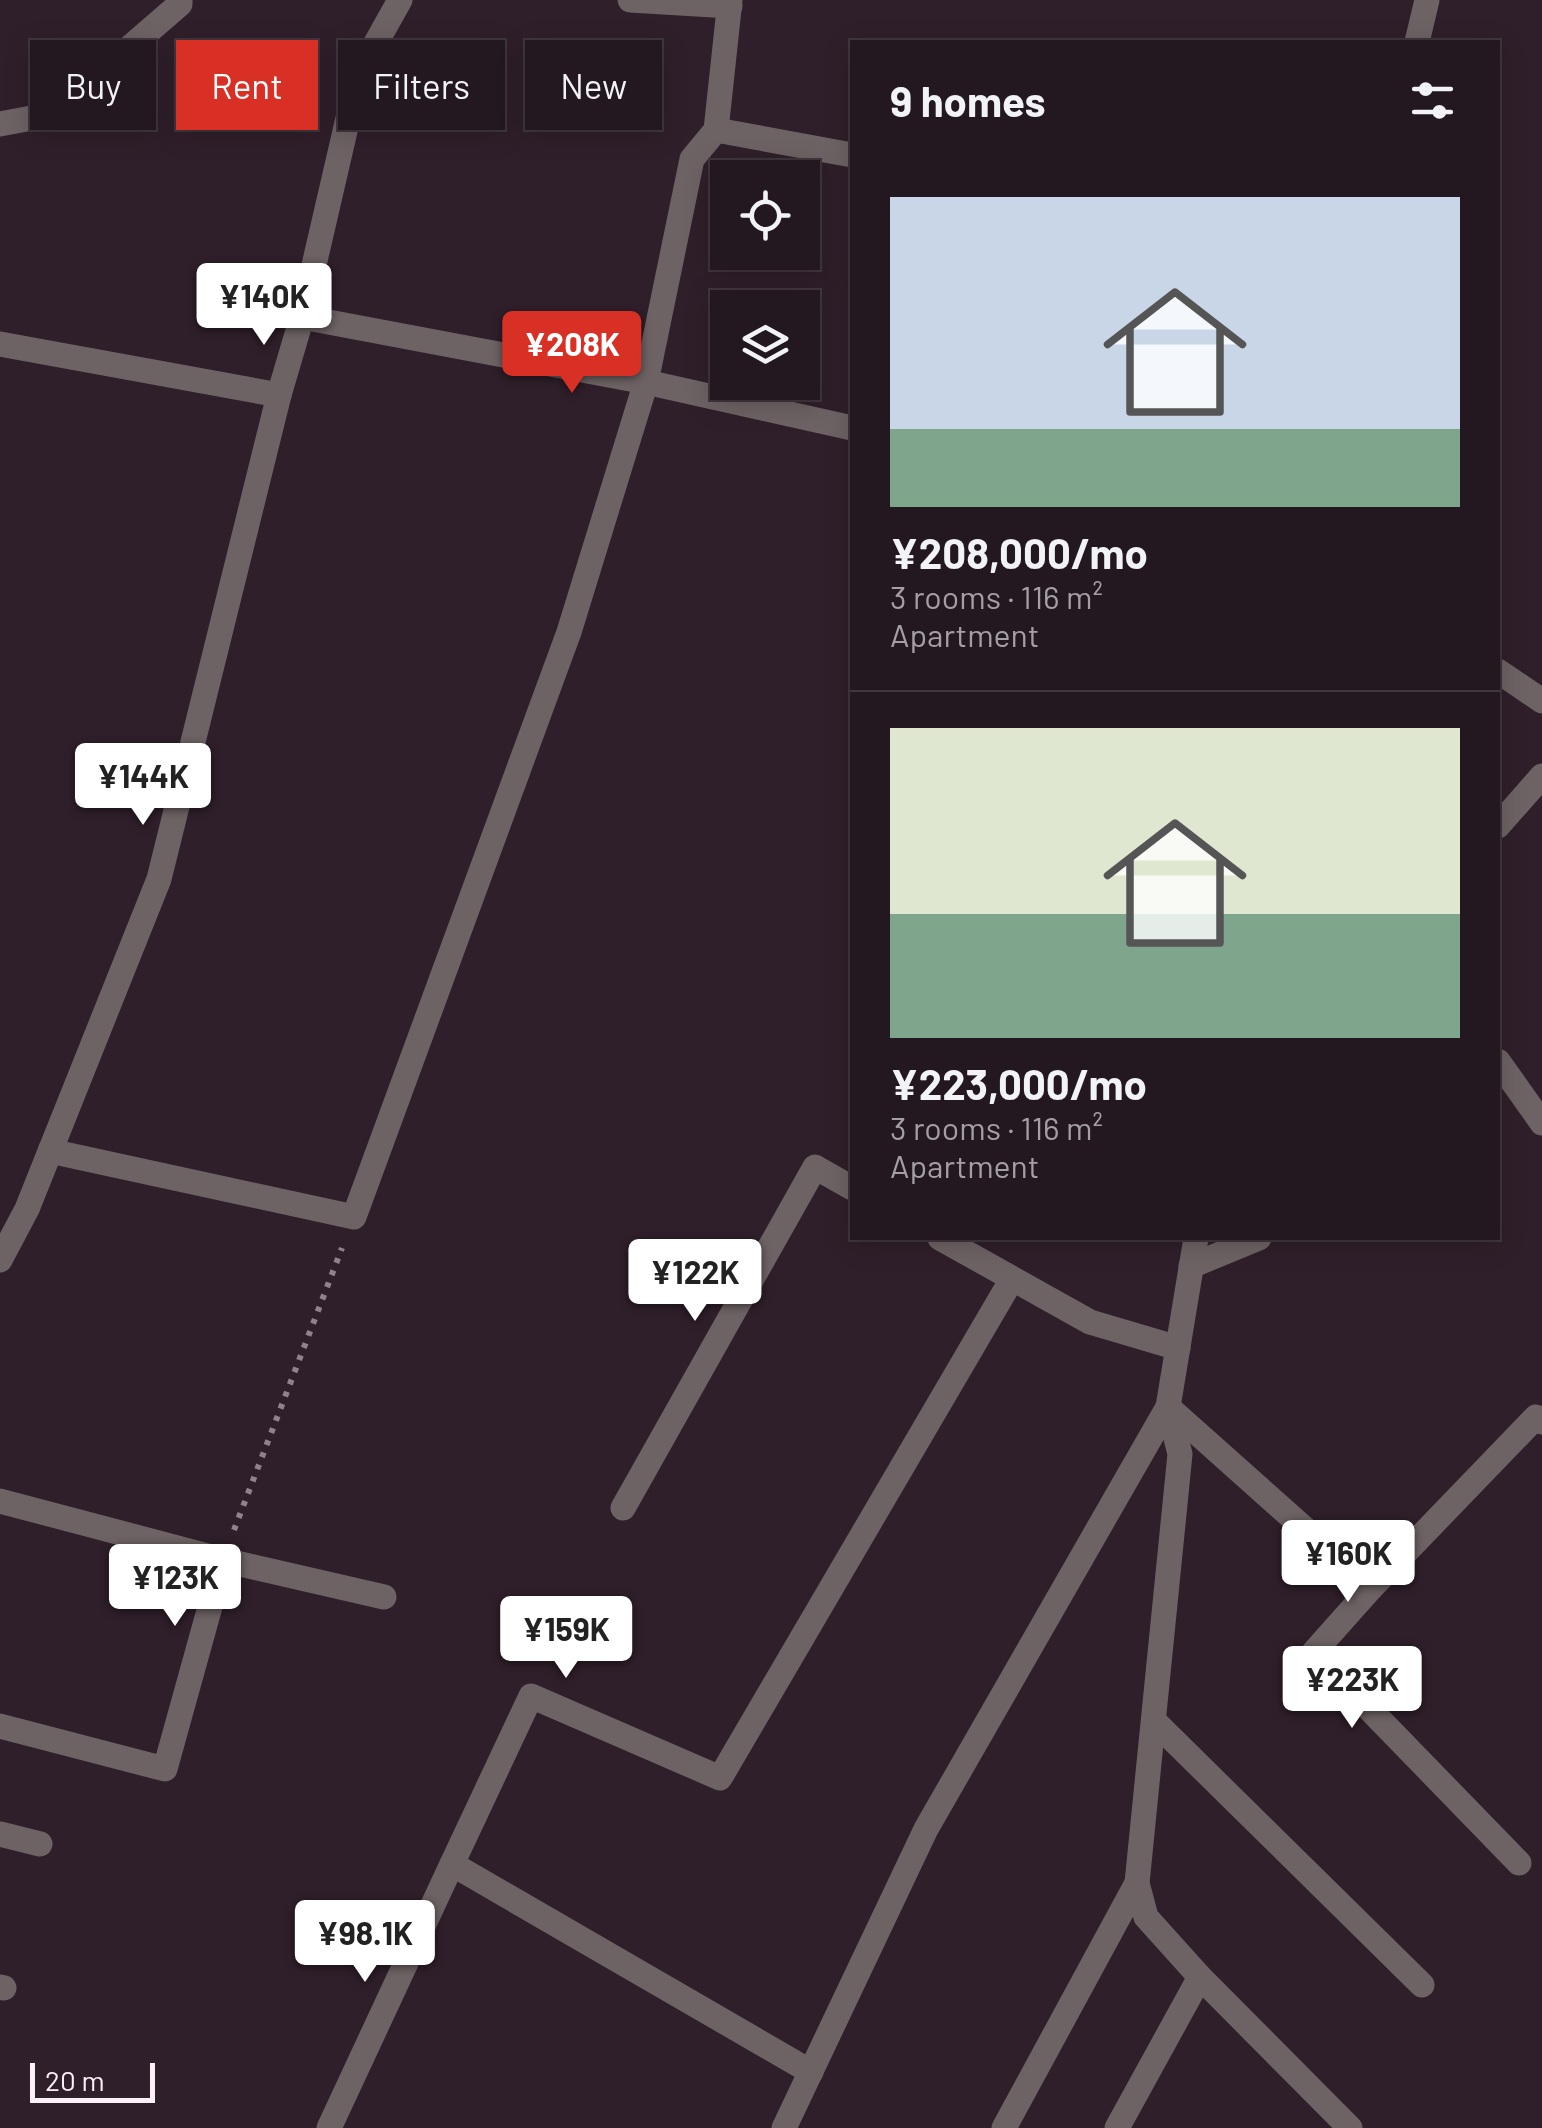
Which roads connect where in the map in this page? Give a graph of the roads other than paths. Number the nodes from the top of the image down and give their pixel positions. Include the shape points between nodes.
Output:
1 (180, 0) edge
2 (400, 0) edge
3 (630, 0) edge
4 (1427, 0) edge
5 (730, 3) edge
6 (1417, 40) edge
7 (0, 124) edge
8 (716, 130) junction
9 (850, 155) edge
10 (302, 317) junction
11 (0, 344) edge
12 (646, 382) junction
13 (279, 395) junction
14 (850, 428) edge
15 (1500, 672) edge
16 (1542, 701) edge
17 (1542, 776) edge
18 (1500, 824) edge
19 (1500, 1064) edge
20 (1541, 1122) edge
21 (50, 1151) junction
22 (850, 1187) edge
23 (944, 1240) edge
24 (1196, 1240) edge
25 (1254, 1240) edge
26 (0, 1260) edge
27 (1191, 1266) junction
28 (1012, 1279) junction
29 (1178, 1348) junction
30 (1168, 1407) junction
31 (1542, 1422) edge
32 (0, 1501) edge
33 (624, 1508) dead end
34 (222, 1560) junction
35 (1371, 1588) junction
36 (384, 1596) dead end
37 (1154, 1721) junction
38 (0, 1726) edge
39 (0, 1834) edge
40 (40, 1844) dead end
41 (1518, 1863) dead end
42 (452, 1864) junction
43 (1136, 1884) junction
44 (1200, 1977) junction
45 (1422, 1985) dead end
46 (811, 2072) junction
47 (329, 2128) edge
48 (784, 2128) edge
49 (1004, 2128) edge
50 (1117, 2128) edge
51 (1350, 2128) edge

1 - 7 street via 53,114
2 - 10 street via 358,75
3 - 5 street
4 - 6 street
5 - 8 street
8 - 9 street
8 - 12 street via 692,159
10 - 12 street
10 - 13 street
11 - 13 street
12 - 14 street
12 - 21 street via 569,632 354,1217
13 - 21 street via 159,879
15 - 16 street
17 - 18 street
19 - 20 street
21 - 26 street
22 - 33 street via 814,1167
23 - 28 street
24 - 27 street
25 - 27 street
27 - 29 street
28 - 29 street via 1090,1322
28 - 42 street via 720,1778 532,1696
29 - 30 street
30 - 35 street
30 - 37 street via 1180,1454
30 - 46 street via 926,1828
31 - 35 street via 1536,1416
32 - 34 street
34 - 36 street
34 - 38 street via 165,1769
35 - 41 street via 1314,1652
37 - 43 street
37 - 45 street
39 - 40 street
42 - 46 street
42 - 47 street
43 - 44 street via 1146,1917
43 - 49 street
44 - 50 street
44 - 51 street
46 - 48 street

